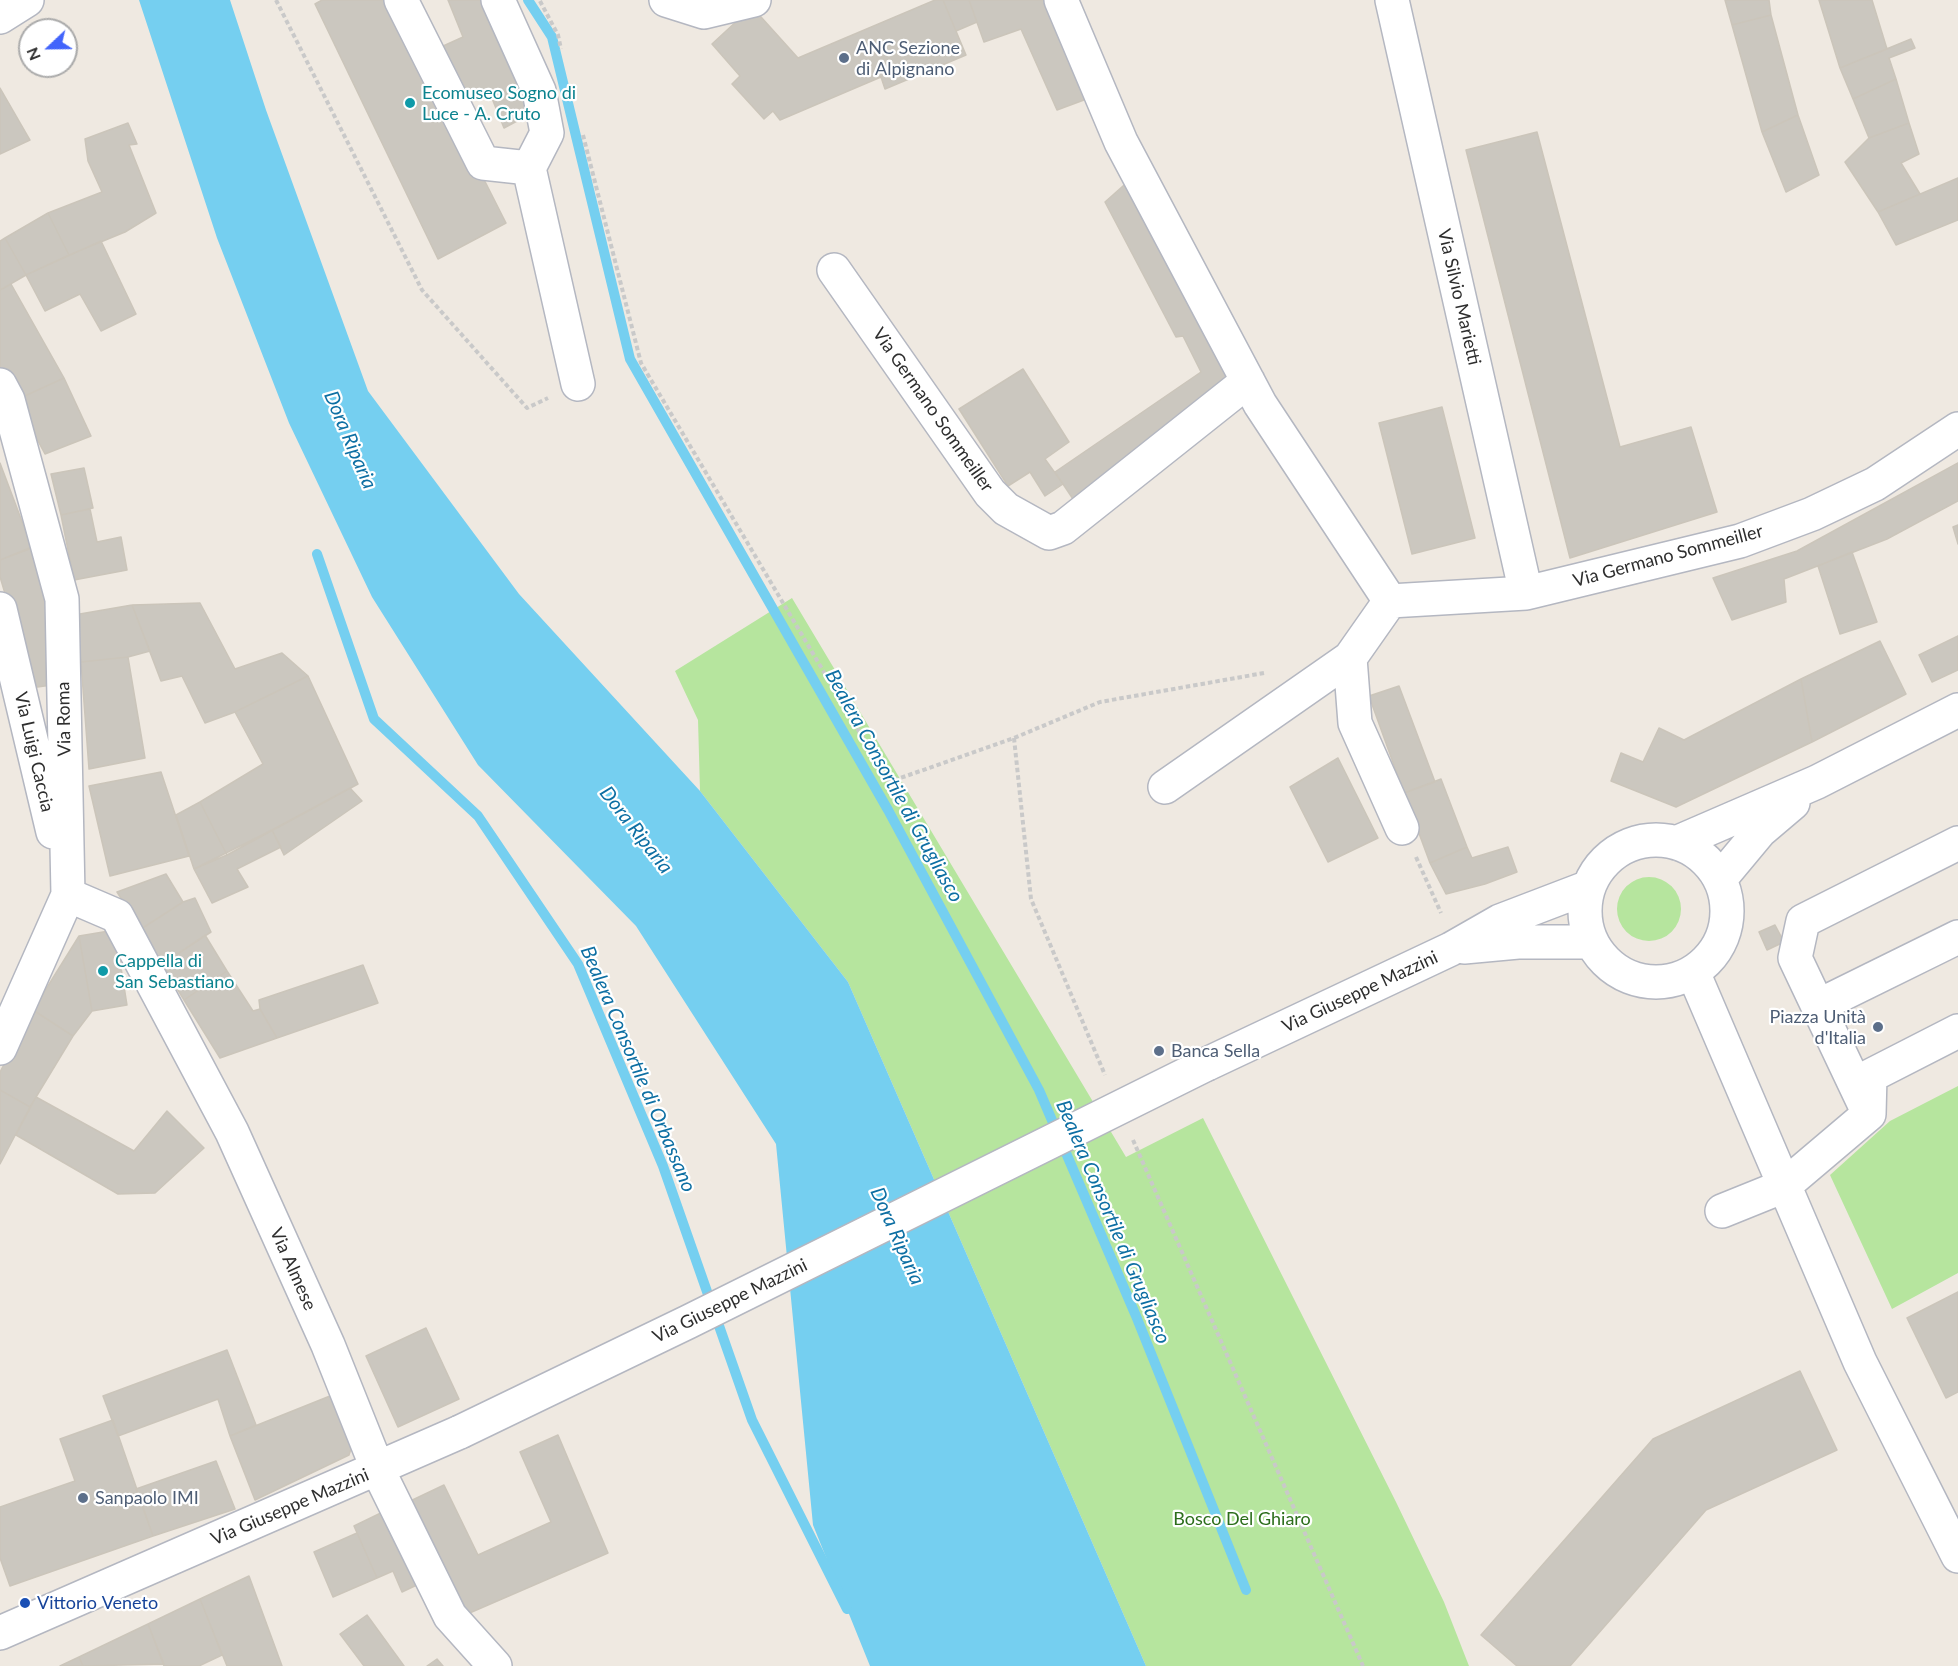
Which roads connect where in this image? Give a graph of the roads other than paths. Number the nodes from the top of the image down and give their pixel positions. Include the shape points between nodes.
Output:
1 (27, 0) edge
2 (401, 0) edge
3 (498, 0) edge
4 (666, 0) edge
5 (754, 0) edge
6 (1061, 0) edge
7 (1392, 0) edge
8 (0, 17) edge
9 (529, 168) junction
10 (834, 270) dead end
11 (1248, 381) junction
12 (578, 384) road end
13 (0, 385) edge
14 (1958, 429) edge
15 (1526, 593) junction
16 (1390, 601) junction
17 (0, 609) edge
18 (1350, 658) junction
19 (1958, 710) edge
20 (1817, 782) junction
21 (1166, 787) dead end
22 (1402, 828) road end
23 (1676, 843) junction
24 (1958, 843) edge
25 (1720, 879) junction
26 (1589, 887) junction
27 (68, 895) junction
28 (1958, 937) edge
29 (1591, 942) junction
30 (1451, 949) junction
31 (1693, 972) junction
32 (1818, 1006) junction
33 (1958, 1030) edge
34 (0, 1048) edge
35 (1869, 1114) junction
36 (1785, 1186) junction
37 (1722, 1211) dead end
38 (378, 1470) junction
39 (1958, 1556) edge
40 (0, 1633) edge
41 (495, 1666) edge

1 - 8 street
2 - 9 street via 483,163
3 - 9 street via 539,91 547,133
4 - 5 street via 704,12
6 - 11 street via 1121,142
7 - 15 street, Via Silvio Marietti
9 - 12 street
10 - 11 street, Via Germano Sommeiller via 990,493 1006,509 1049,533 1063,528
11 - 16 street
13 - 27 street, Via Roma via 9,400 62,599
14 - 15 street, Via Germano Sommeiller via 1875,484 1812,514 1740,541
15 - 16 street, Via Germano Sommeiller
16 - 18 street
17 - 27 street, Via Luigi Caccia
18 - 21 street
18 - 22 street via 1355,723
19 - 20 street
20 - 23 street
20 - 25 street via 1760,831
23 - 25 street via 1708,861
23 - 26 street via 1647,840 1625,846 1606,859
24 - 32 street via 1803,921 1795,958
25 - 31 street via 1727,900 1721,942
26 - 29 street via 1585,920
26 - 30 street, Via Giuseppe Mazzini via 1500,921
27 - 34 street, Via Roma
27 - 38 street, Via Almese via 117,916 232,1132 328,1346
28 - 32 street
29 - 30 street, Via Giuseppe Mazzini via 1518,942
29 - 31 street via 1605,961 1624,975 1647,982 1671,981
30 - 38 street, Via Giuseppe Mazzini, bridge via 1207,1064 688,1322
31 - 36 street
32 - 35 street
33 - 35 street via 1870,1076
35 - 36 street
36 - 37 street
36 - 39 street via 1860,1362
38 - 40 street, Via Giuseppe Mazzini
38 - 41 street, Via Almese via 450,1616

